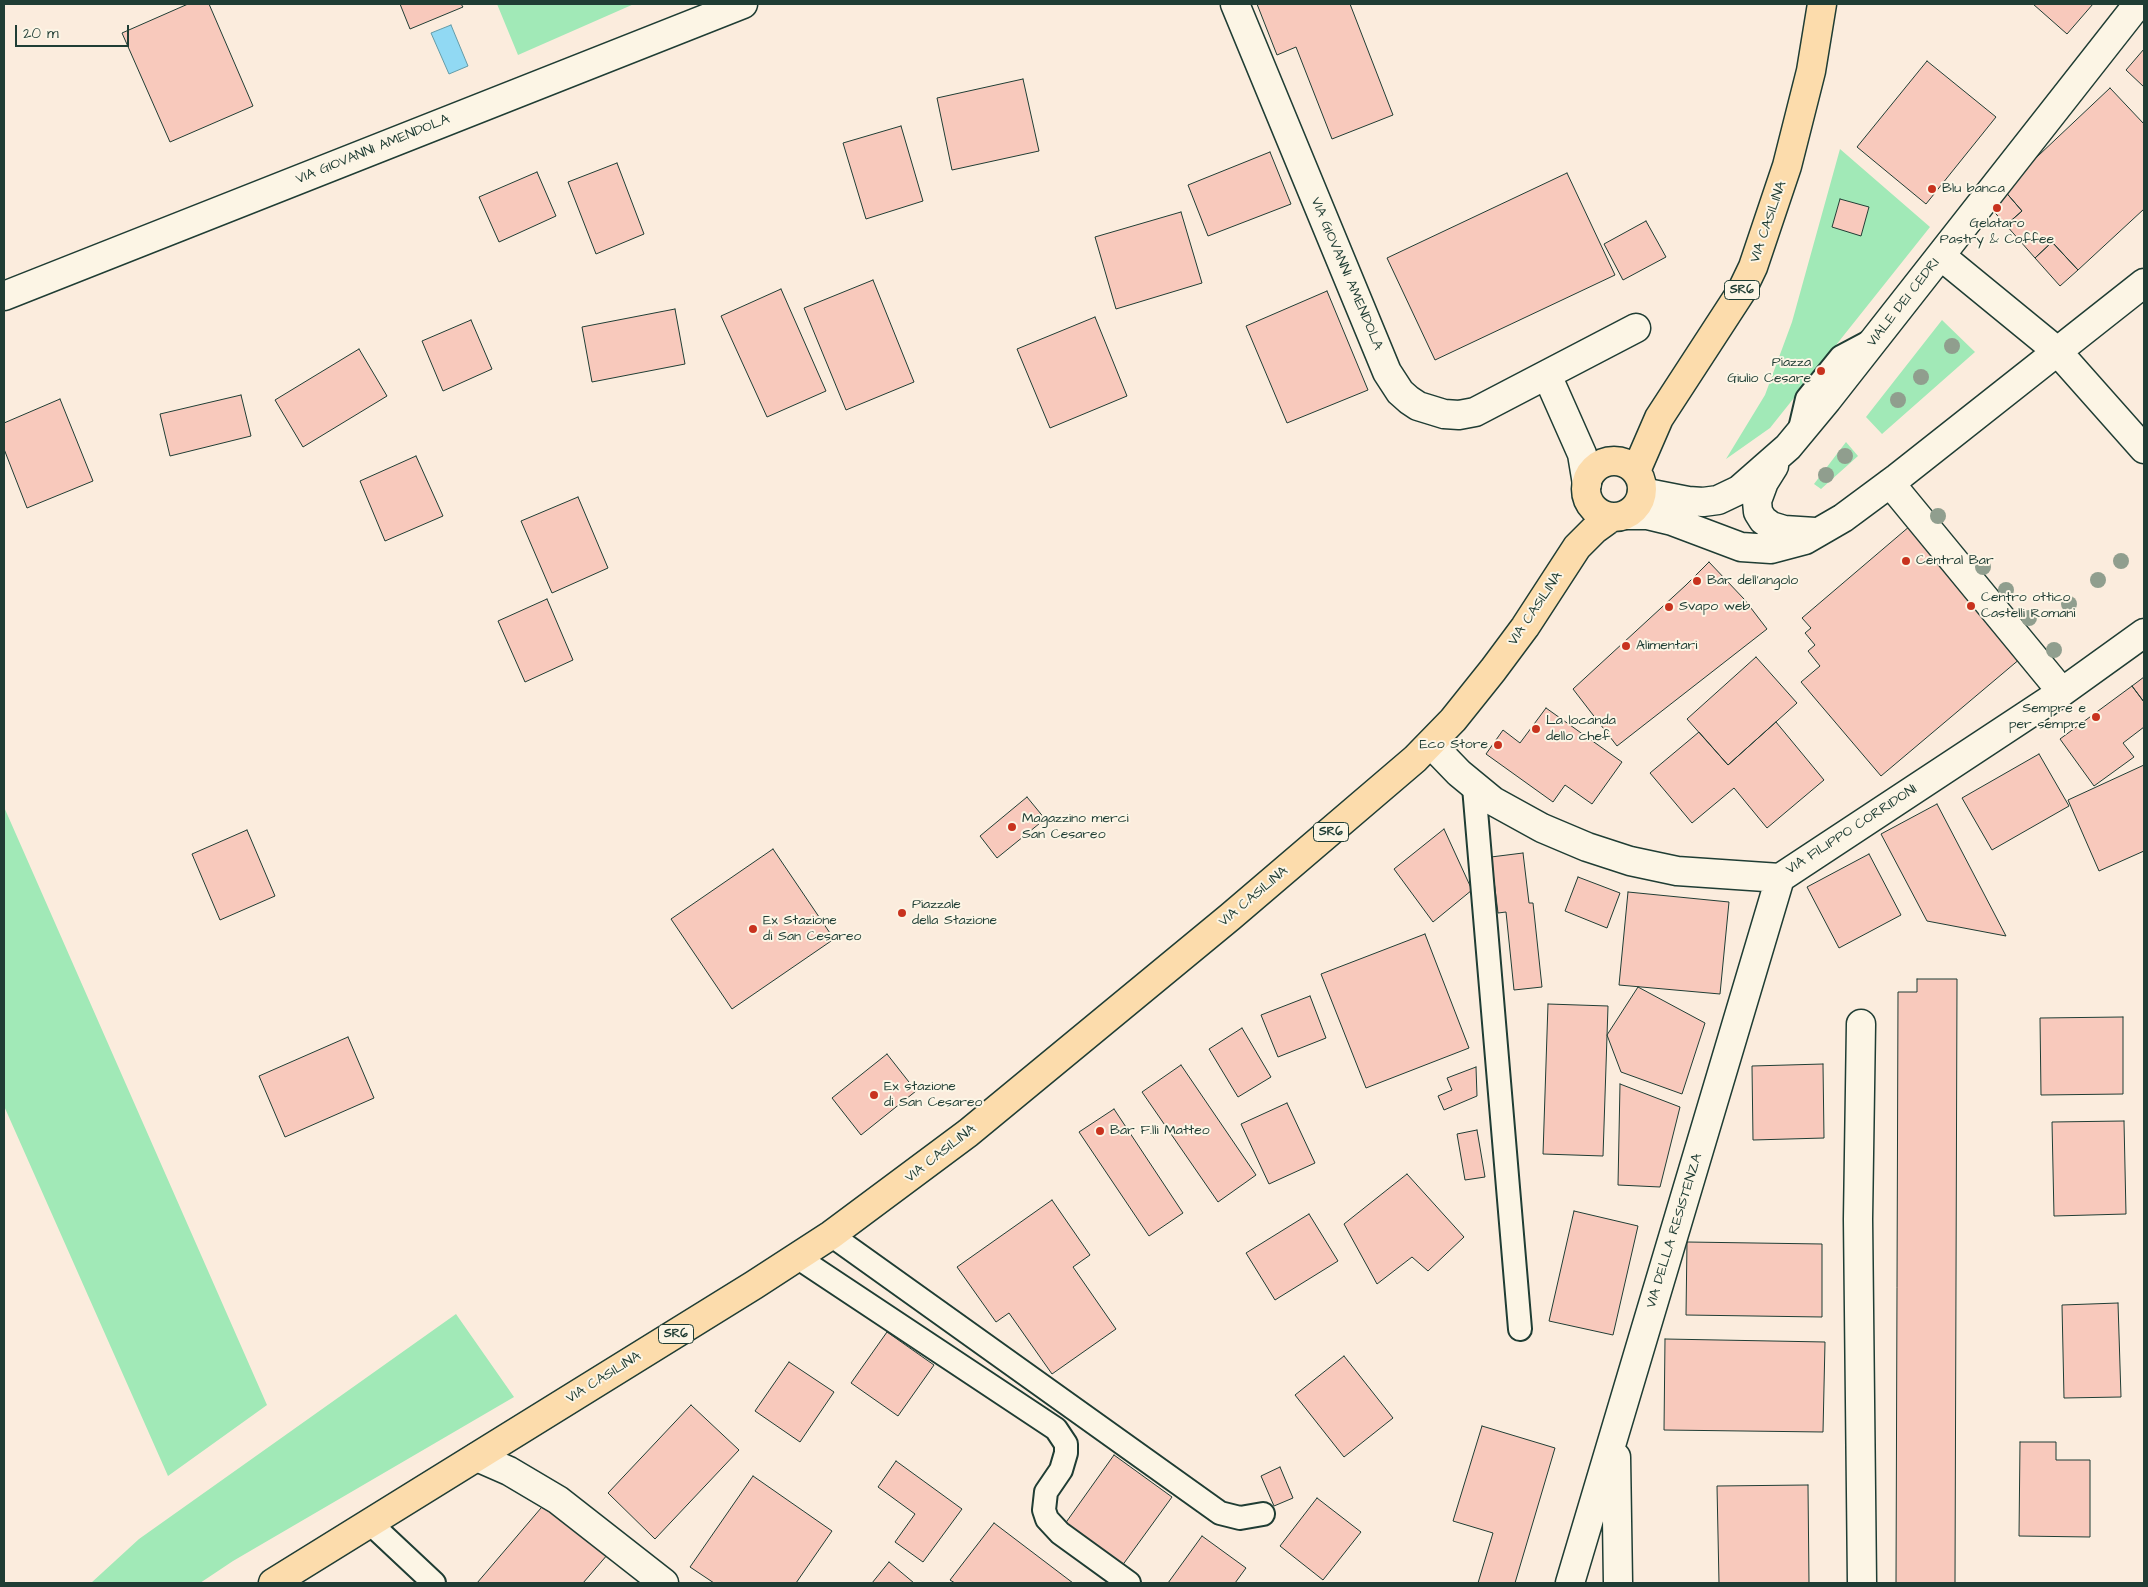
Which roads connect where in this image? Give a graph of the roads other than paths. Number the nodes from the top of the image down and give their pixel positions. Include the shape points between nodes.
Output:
1 (743, 4) edge
2 (1235, 4) edge
3 (1822, 4) edge
4 (2138, 4) edge
5 (1941, 256) junction
6 (2144, 283) edge
7 (4, 296) edge
8 (1636, 328) dead end
9 (2057, 351) junction
10 (1547, 375) junction
11 (1798, 436) junction
12 (2144, 449) edge
13 (1608, 475) junction
14 (1890, 483) junction
15 (1619, 516) junction
16 (1822, 532) junction
17 (1577, 547) junction
18 (2144, 633) edge
19 (2062, 692) junction
20 (1430, 744) junction
21 (1474, 787) junction
22 (1780, 878) junction
23 (1861, 1024) dead end
24 (831, 1235) junction
25 (797, 1257) junction
26 (1520, 1329) dead end
27 (1616, 1429) junction
28 (477, 1457) junction
29 (1263, 1514) dead end
30 (370, 1524) junction
31 (273, 1583) edge
32 (434, 1583) edge
33 (664, 1583) edge
34 (1129, 1583) edge
35 (1570, 1583) edge
36 (1618, 1583) edge
37 (1862, 1583) edge

1 - 7 street, VIA GIOVANNI AMENDOLA
2 - 10 street, VIA GIOVANNI AMENDOLA via 1387,372 1400,392 1418,406 1432,411 1467,414
3 - 13 main road, VIA CASILINA / SR6 via 1788,166 1753,267 1741,292 1660,418
4 - 5 street, VIALE DEI CEDRI
5 - 9 street
5 - 11 street, VIALE DEI CEDRI
6 - 9 street
8 - 10 street, VIA GIOVANNI AMENDOLA
9 - 12 street
9 - 14 street
10 - 13 street
11 - 13 street, VIALE DEI CEDRI via 1751,481 1718,500 1696,502
11 - 16 street via 1764,482 1757,501 1758,512 1772,526
13 - 15 main road via 1598,512
13 - 15 main road, VIA CASILINA via 1637,505
13 - 17 main road, VIA CASILINA
14 - 16 street
14 - 19 street
15 - 16 street via 1647,515 1666,519 1741,547 1788,546
15 - 17 main road, VIA CASILINA via 1594,530
17 - 20 main road, VIA CASILINA / SR6 via 1494,670
18 - 19 street, VIA FILIPPO CORRIDONI
19 - 22 street, VIA FILIPPO CORRIDONI
20 - 21 street, VIA FILIPPO CORRIDONI
20 - 24 main road, VIA CASILINA / SR6 via 1379,792 1061,1058 962,1138
21 - 22 street, VIA FILIPPO CORRIDONI via 1516,815 1607,854 1677,871
21 - 26 lane
22 - 27 street, VIA DELLA RESISTENZA
23 - 37 street via 1858,1219
24 - 25 main road, VIA CASILINA / SR6
24 - 29 lane via 1220,1513 1240,1518
25 - 28 main road, VIA CASILINA / SR6
25 - 34 lane via 1056,1429 1066,1444 1066,1453 1046,1492 1044,1510 1047,1519 1060,1534
27 - 35 street, VIA DELLA RESISTENZA
27 - 36 street
28 - 30 main road, VIA CASILINA / SR6
28 - 33 street via 509,1471 558,1500
30 - 31 main road, VIA CASILINA / SR6
30 - 32 lane

